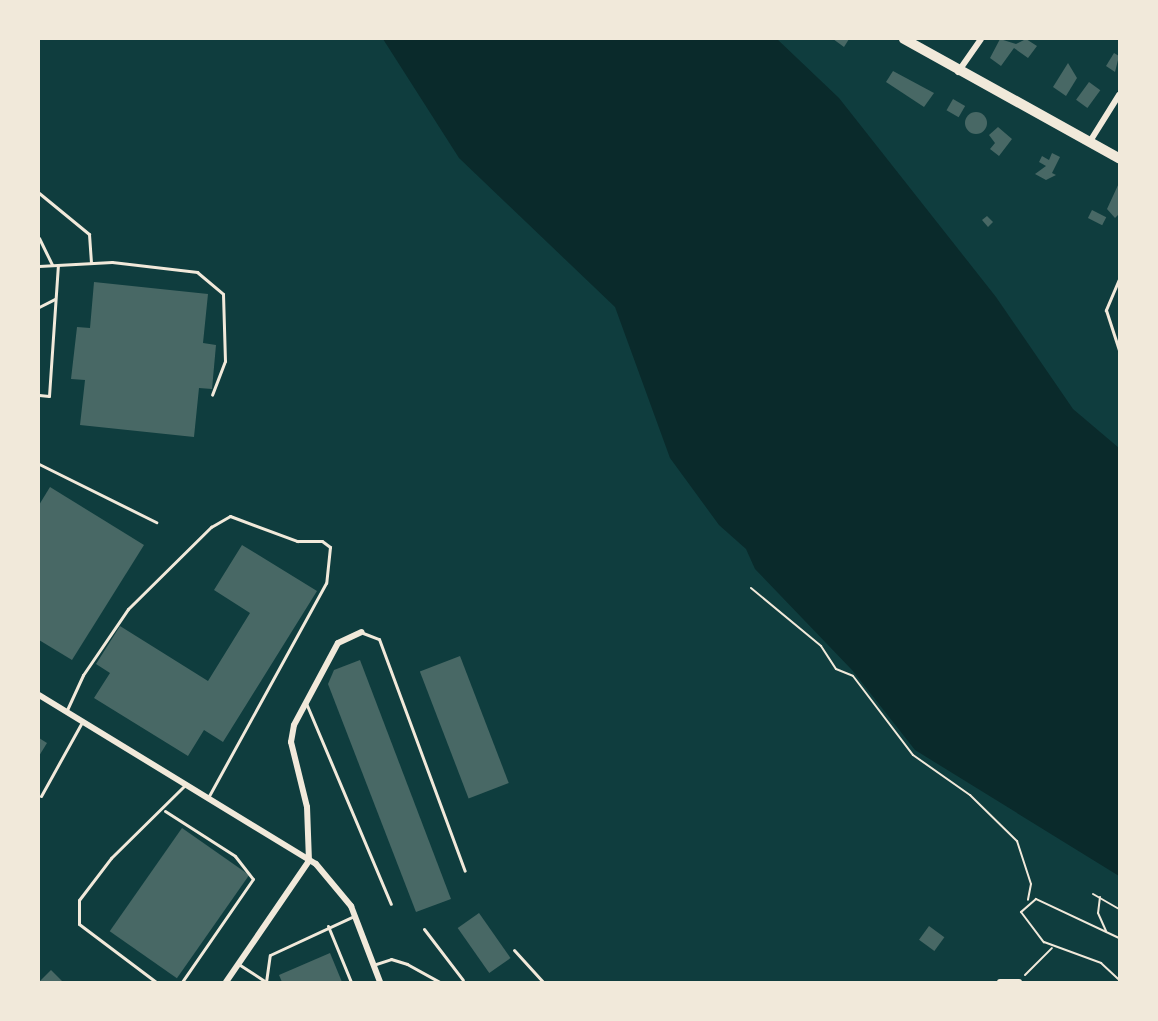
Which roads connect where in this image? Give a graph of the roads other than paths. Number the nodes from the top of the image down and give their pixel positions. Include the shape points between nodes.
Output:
1 (904, 39) edge
2 (981, 39) edge
3 (958, 73) junction
4 (1119, 94) edge
5 (1089, 143) junction
6 (1119, 158) edge
7 (39, 193) edge
8 (39, 238) edge
9 (91, 263) junction
10 (52, 265) junction
11 (58, 265) junction
12 (39, 266) edge
13 (1119, 279) edge
14 (55, 299) junction
15 (39, 308) edge
16 (1119, 350) edge
17 (39, 395) edge
18 (212, 395) dead end
19 (39, 464) edge
20 (156, 522) dead end
21 (362, 632) joint
22 (39, 695) edge
23 (305, 701) junction
24 (66, 712) junction
25 (82, 722) junction
26 (185, 785) junction
27 (41, 796) dead end
28 (207, 799) junction
29 (165, 811) junction
30 (309, 861) junction
31 (465, 870) dead end
32 (391, 904) dead end
33 (354, 916) junction
34 (328, 926) junction
35 (424, 929) dead end
36 (514, 950) dead end
37 (238, 964) junction
38 (374, 964) junction
39 (464, 981) edge
40 (156, 982) edge
41 (182, 982) edge
42 (226, 982) edge
43 (266, 982) edge
44 (351, 982) edge
45 (380, 982) edge
46 (440, 982) edge
47 (456, 982) edge
48 (543, 982) edge
49 (1000, 982) edge
50 (1019, 982) edge

1 - 3 main road
2 - 3 street
3 - 5 main road
4 - 5 street
5 - 6 main road
7 - 9 lane via 89,234
8 - 10 lane
9 - 11 lane
9 - 18 lane via 197,272 223,294 225,361
10 - 11 lane
10 - 12 lane
11 - 14 lane
13 - 16 lane via 1106,310
14 - 15 lane
14 - 17 lane via 49,396
19 - 20 lane
21 - 23 street via 338,643
21 - 31 lane via 379,639
22 - 24 street
23 - 30 street via 291,742 307,807
23 - 32 lane
24 - 25 street
24 - 28 lane via 83,675 128,609 211,527 230,516 297,541 322,541 330,547 327,583
25 - 26 street
25 - 27 lane
26 - 28 street
26 - 29 lane
28 - 30 street
29 - 40 lane via 111,858 79,900 79,924
29 - 41 lane via 235,856 253,879
30 - 33 street via 332,882
30 - 37 street
33 - 34 lane
33 - 38 street
34 - 43 lane via 270,956
34 - 44 lane
35 - 39 lane
36 - 48 lane
37 - 42 street
37 - 43 lane
38 - 45 street
38 - 46 lane via 399,962
39 - 47 lane
49 - 50 street

